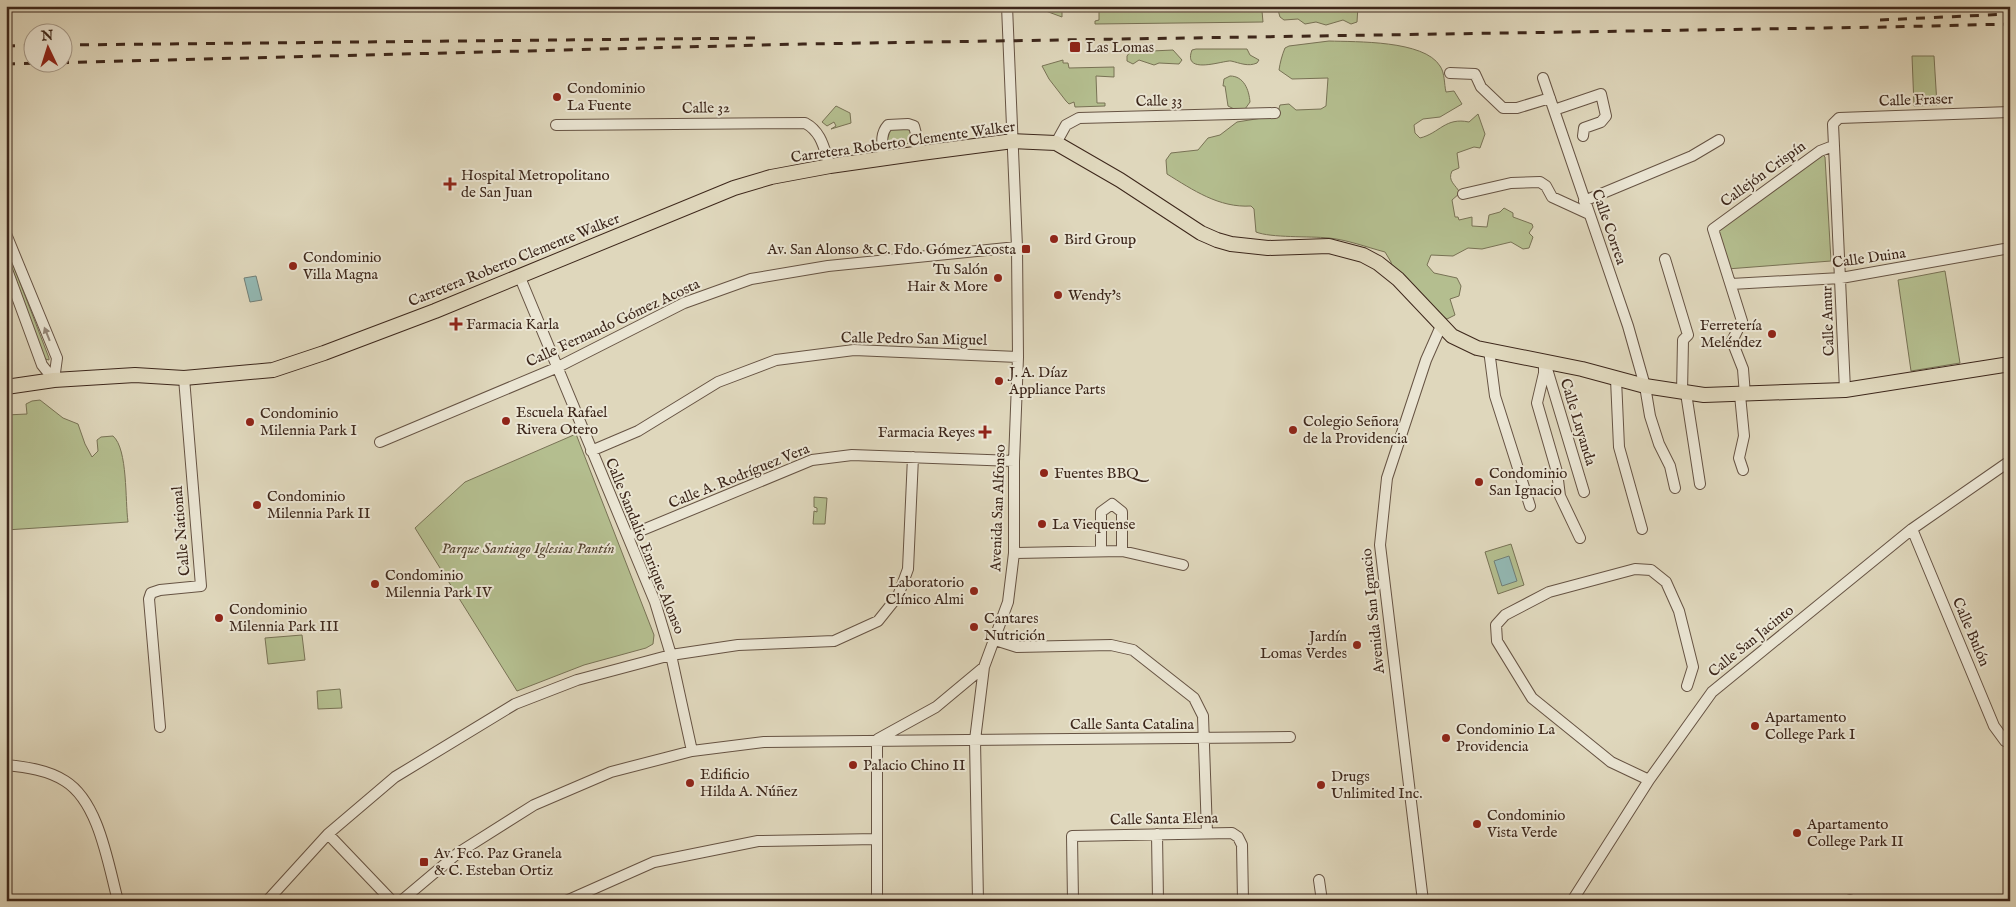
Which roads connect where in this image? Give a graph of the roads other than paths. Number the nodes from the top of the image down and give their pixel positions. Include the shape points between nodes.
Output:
1 (1008, 8) edge
2 (1450, 73) dead end
3 (1542, 78) dead end
4 (1550, 98) junction
5 (1554, 110) junction
6 (2010, 112) edge
7 (1275, 113) dead end
8 (556, 125) dead end
9 (1833, 130) joint
10 (1583, 136) dead end
11 (1719, 140) dead end
12 (1013, 141) junction
13 (1056, 143) junction
14 (1833, 146) junction
15 (921, 153) junction
16 (884, 158) junction
17 (830, 166) junction
18 (1463, 194) dead end
19 (1584, 200) junction
20 (1588, 214) junction
21 (6, 234) edge
22 (1017, 247) junction
23 (2010, 248) edge
24 (1666, 259) dead end
25 (6, 267) edge
26 (519, 275) junction
27 (1841, 278) junction
28 (1731, 284) junction
29 (1441, 326) junction
30 (1489, 350) junction
31 (1018, 357) junction
32 (1544, 361) junction
33 (2010, 364) edge
34 (556, 368) junction
35 (184, 378) junction
36 (1616, 378) junction
37 (54, 380) junction
38 (1645, 386) junction
39 (6, 387) edge
40 (1845, 390) junction
41 (1684, 393) junction
42 (1742, 395) junction
43 (380, 442) dead end
44 (591, 451) junction
45 (913, 457) junction
46 (1014, 461) junction
47 (2010, 461) edge
48 (1743, 470) dead end
49 (1700, 484) dead end
50 (1675, 488) dead end
51 (1584, 492) dead end
52 (1530, 506) dead end
53 (1642, 529) dead end
54 (1912, 529) junction
55 (628, 536) junction
56 (1580, 538) dead end
57 (1101, 551) junction
58 (1122, 551) junction
59 (1014, 553) junction
60 (1183, 565) dead end
61 (995, 640) junction
62 (671, 655) junction
63 (984, 667) junction
64 (1687, 686) dead end
65 (160, 727) dead end
66 (1290, 737) dead end
67 (1205, 738) junction
68 (877, 740) junction
69 (975, 740) junction
70 (2010, 743) edge
71 (692, 750) junction
72 (6, 765) edge
73 (1649, 780) junction
74 (1207, 833) junction
75 (328, 834) junction
76 (1157, 834) junction
77 (877, 840) junction
78 (1319, 880) dead end
79 (118, 901) edge
80 (267, 901) edge
81 (392, 901) edge
82 (400, 901) edge
83 (566, 901) edge
84 (877, 901) edge
85 (978, 901) edge
86 (1073, 901) edge
87 (1158, 901) edge
88 (1243, 901) edge
89 (1322, 901) edge
90 (1423, 901) edge
91 (1572, 901) edge

1 - 12 street, Avenida San Alfonso
2 - 4 street via 1475,74 1481,87 1503,108 1517,108
3 - 4 street, Calle Correa
4 - 5 street, Calle Correa
5 - 10 street via 1600,94 1606,116 1601,122 1584,128
5 - 19 street, Calle Correa
6 - 9 street, Calle Fraser via 1839,118 1832,124
7 - 13 street, Calle 33 via 1079,118 1066,124
8 - 17 street, Calle 32 via 805,123 820,136
9 - 14 street, Calle Amur
11 - 19 street via 1674,164
12 - 13 main road, Carretera Roberto Clemente Walker
12 - 15 main road, Carretera Roberto Clemente Walker
12 - 22 street, Avenida San Alfonso
13 - 29 main road, Carretera Roberto Clemente Walker via 1217,240 1268,248 1329,246 1363,255 1398,279
14 - 27 street, Calle Amur
14 - 28 street, Callejón Crispín via 1820,151 1713,229
15 - 16 main road, Carretera Roberto Clemente Walker
15 - 16 street via 914,126 894,125 883,131
16 - 17 main road, Carretera Roberto Clemente Walker
17 - 26 main road, Carretera Roberto Clemente Walker via 734,188
18 - 20 street via 1511,183 1540,182 1552,197
19 - 20 street, Calle Correa
20 - 38 street, Calle Correa via 1628,326
37 -> 21 street via 57,358
22 - 31 street, Avenida San Alfonso
22 - 34 street, Calle Fernando Gómez Acosta via 828,266 751,279 684,303
23 - 27 street, Calle Duina
24 - 41 street via 1688,335 1683,340
25 - 37 street via 42,365
26 - 34 street, Calle Sandalio Enrique Alonso
26 - 35 main road, Carretera Roberto Clemente Walker via 297,363 272,370
27 - 28 street, Calle Duina
27 - 40 street, Calle Amur
28 - 42 street via 1742,321 1732,341 1743,369
29 - 30 main road, Carretera Roberto Clemente Walker via 1464,344
29 - 90 street, Avenida San Ignacio via 1426,360 1386,478 1380,545
30 - 32 main road, Carretera Roberto Clemente Walker
30 - 52 street via 1495,396
31 - 44 street, Calle Pedro San Miguel via 854,350 776,360 718,382 638,431
31 - 46 street, Avenida San Alfonso
32 - 36 main road, Carretera Roberto Clemente Walker
32 - 51 street, Calle Luyanda
32 - 56 street via 1536,403 1557,472 1560,496
33 - 40 main road, Carretera Roberto Clemente Walker
34 - 43 street, Calle Fernando Gómez Acosta
34 - 44 street, Calle Sandalio Enrique Alonso
35 - 37 main road, Carretera Roberto Clemente Walker via 135,374
35 - 65 street, Calle National via 201,586 160,590 151,593 149,599
36 - 38 main road, Carretera Roberto Clemente Walker
36 - 53 street via 1619,447
37 - 39 main road, Carretera Roberto Clemente Walker
38 - 41 main road, Carretera Roberto Clemente Walker
38 - 50 street, Calle Correa via 1650,416
40 - 42 main road, Carretera Roberto Clemente Walker
41 - 42 main road, Carretera Roberto Clemente Walker
41 - 49 street
42 - 48 street via 1744,436 1739,458
44 - 55 street, Calle Sandalio Enrique Alonso
45 - 46 street, Calle A. Rodríguez Vera
45 - 55 street, Calle A. Rodríguez Vera via 852,455 812,460
45 - 62 street via 908,569 898,596 878,621 834,642 738,645
46 - 59 street, Avenida San Alfonso
47 - 54 street, Calle San Jacinto
54 - 70 street, Calle Bulón via 1994,726
54 - 73 street, Calle San Jacinto via 1712,692
55 - 62 street, Calle Sandalio Enrique Alonso via 655,602
57 - 58 street
57 - 58 street via 1101,512 1112,504 1122,512
57 - 59 street
58 - 60 street
59 - 61 street, Avenida San Alfonso via 1008,602
61 - 63 street, Avenida San Alfonso
61 - 67 street via 1017,647 1111,645 1133,650 1194,698 1204,716
62 - 71 street, Calle Sandalio Enrique Alonso
62 - 75 street via 577,680 515,704 395,776
63 - 68 street via 936,707
63 - 69 street, Avenida San Alfonso
64 - 73 street via 1693,667 1679,611 1666,582 1651,570 1635,569 1549,592 1505,614 1496,625 1497,641 1532,698 1611,762
66 - 67 street, Calle Santa Catalina
67 - 69 street, Calle Santa Catalina
67 - 74 street
68 - 69 street, Calle Santa Catalina
68 - 71 street, Calle Santa Catalina via 764,742
68 - 77 street
69 - 85 street, Avenida San Alfonso
71 - 82 street, Calle Santa Catalina via 611,772 534,805 458,853
72 - 79 street via 32,768 65,781 82,797 96,824
73 - 91 street, Calle San Jacinto
74 - 76 street, Calle Santa Elena
74 - 88 street, Calle Santa Elena via 1238,837 1243,853
75 - 80 street
75 - 81 street
76 - 86 street, Calle Santa Elena via 1072,836
76 - 87 street
77 - 83 street via 758,841 654,862
77 - 84 street
78 - 89 street

